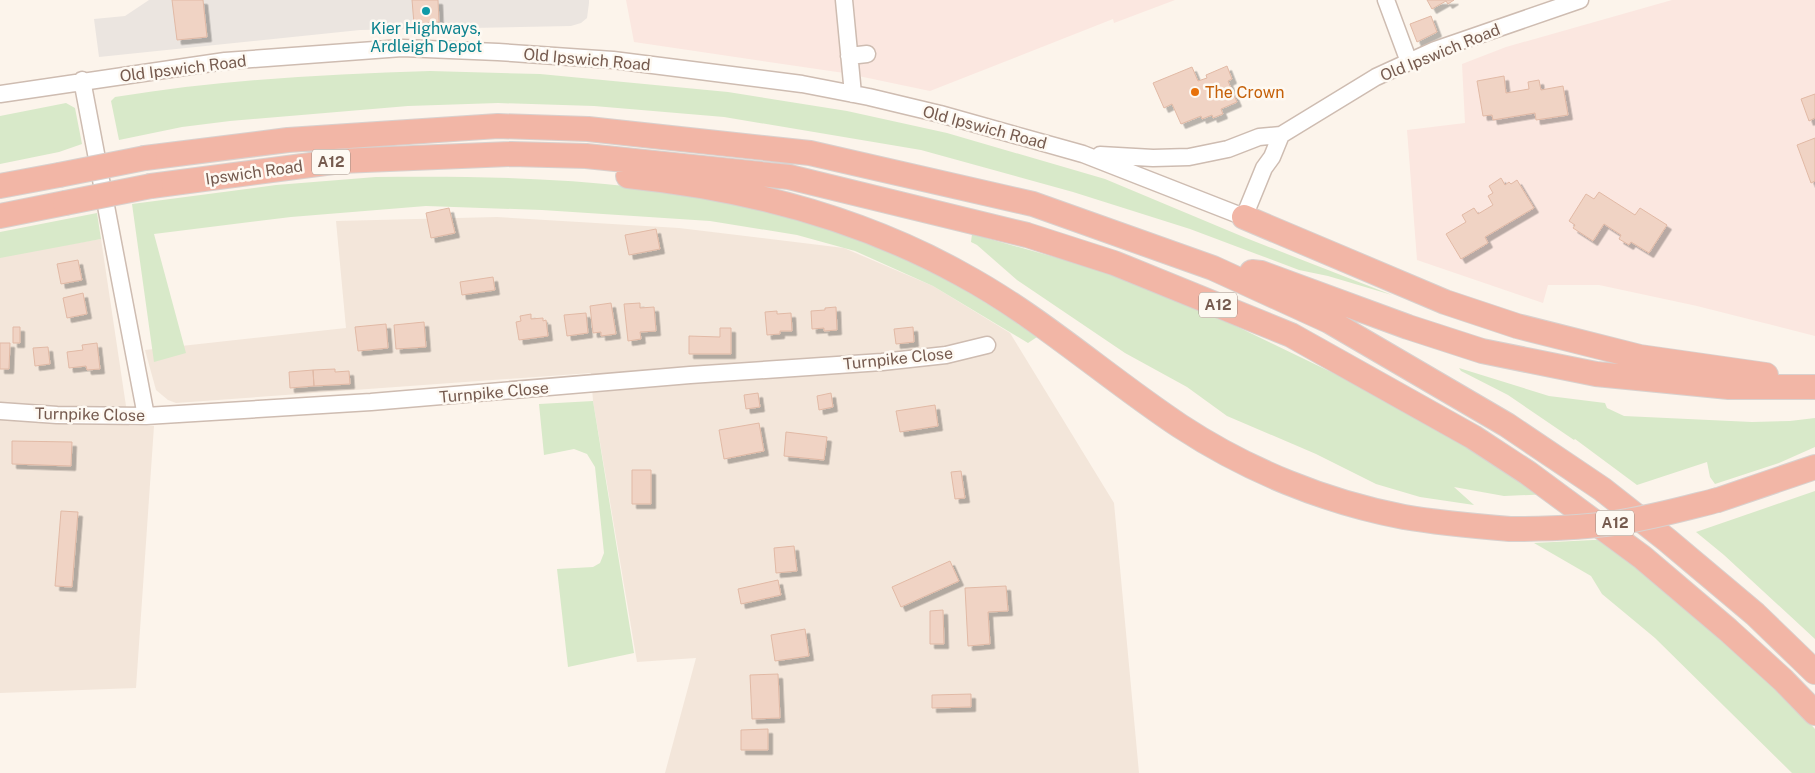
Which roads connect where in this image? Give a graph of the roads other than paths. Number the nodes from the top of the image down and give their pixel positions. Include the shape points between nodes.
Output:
1 (844, 0) edge
2 (1386, 0) edge
3 (1580, 0) edge
4 (867, 54) dead end
5 (850, 56) junction
6 (1409, 62) junction
7 (82, 80) junction
8 (0, 94) edge
9 (853, 94) junction
10 (1281, 135) junction
11 (511, 154) junction
12 (1083, 154) junction
13 (0, 186) edge
14 (0, 216) edge
15 (1244, 217) junction
16 (1213, 268) junction
17 (987, 345) dead end
18 (1815, 382) edge
19 (1815, 387) edge
20 (0, 411) edge
21 (146, 416) junction
22 (1815, 467) edge
23 (1815, 672) edge
24 (1815, 713) edge

1 - 5 street
2 - 6 street
3 - 6 street, Old Ipswich Road
4 - 5 street
5 - 9 street
6 - 10 street, Old Ipswich Road via 1370,81
7 - 8 street, Old Ipswich Road
7 - 9 street, Old Ipswich Road via 225,61 402,48 613,60 802,84
7 - 21 street
9 - 12 street, Old Ipswich Road via 940,114
10 - 12 street, Old Ipswich Road via 1259,137 1204,155 1176,158
10 - 15 street
11 - 14 highway, Ipswich Road / A12, bridge via 341,161 152,186
11 - 22 highway, A12, bridge via 560,169 632,176 746,195 823,215 902,244 962,274 1049,331 1133,394 1232,456 1309,491 1370,509 1442,523 1510,529 1562,528 1647,518 1718,500
11 - 24 highway, A12 via 586,156 789,177 1027,235 1114,263 1291,335 1473,437 1605,528 1687,594
12 - 15 street, Old Ipswich Road
13 - 16 highway, Ipswich Road / A12, bridge via 145,158 288,140 498,126 588,129 810,153 1033,204
15 - 18 highway via 1445,302 1517,326 1640,357
16 - 19 highway, A12 via 1261,273 1482,351 1596,374 1729,387
16 - 23 highway, A12 via 1329,321 1549,452 1708,573
17 - 21 street, Turnpike Close via 946,356 882,362 372,402
20 - 21 street, Turnpike Close

